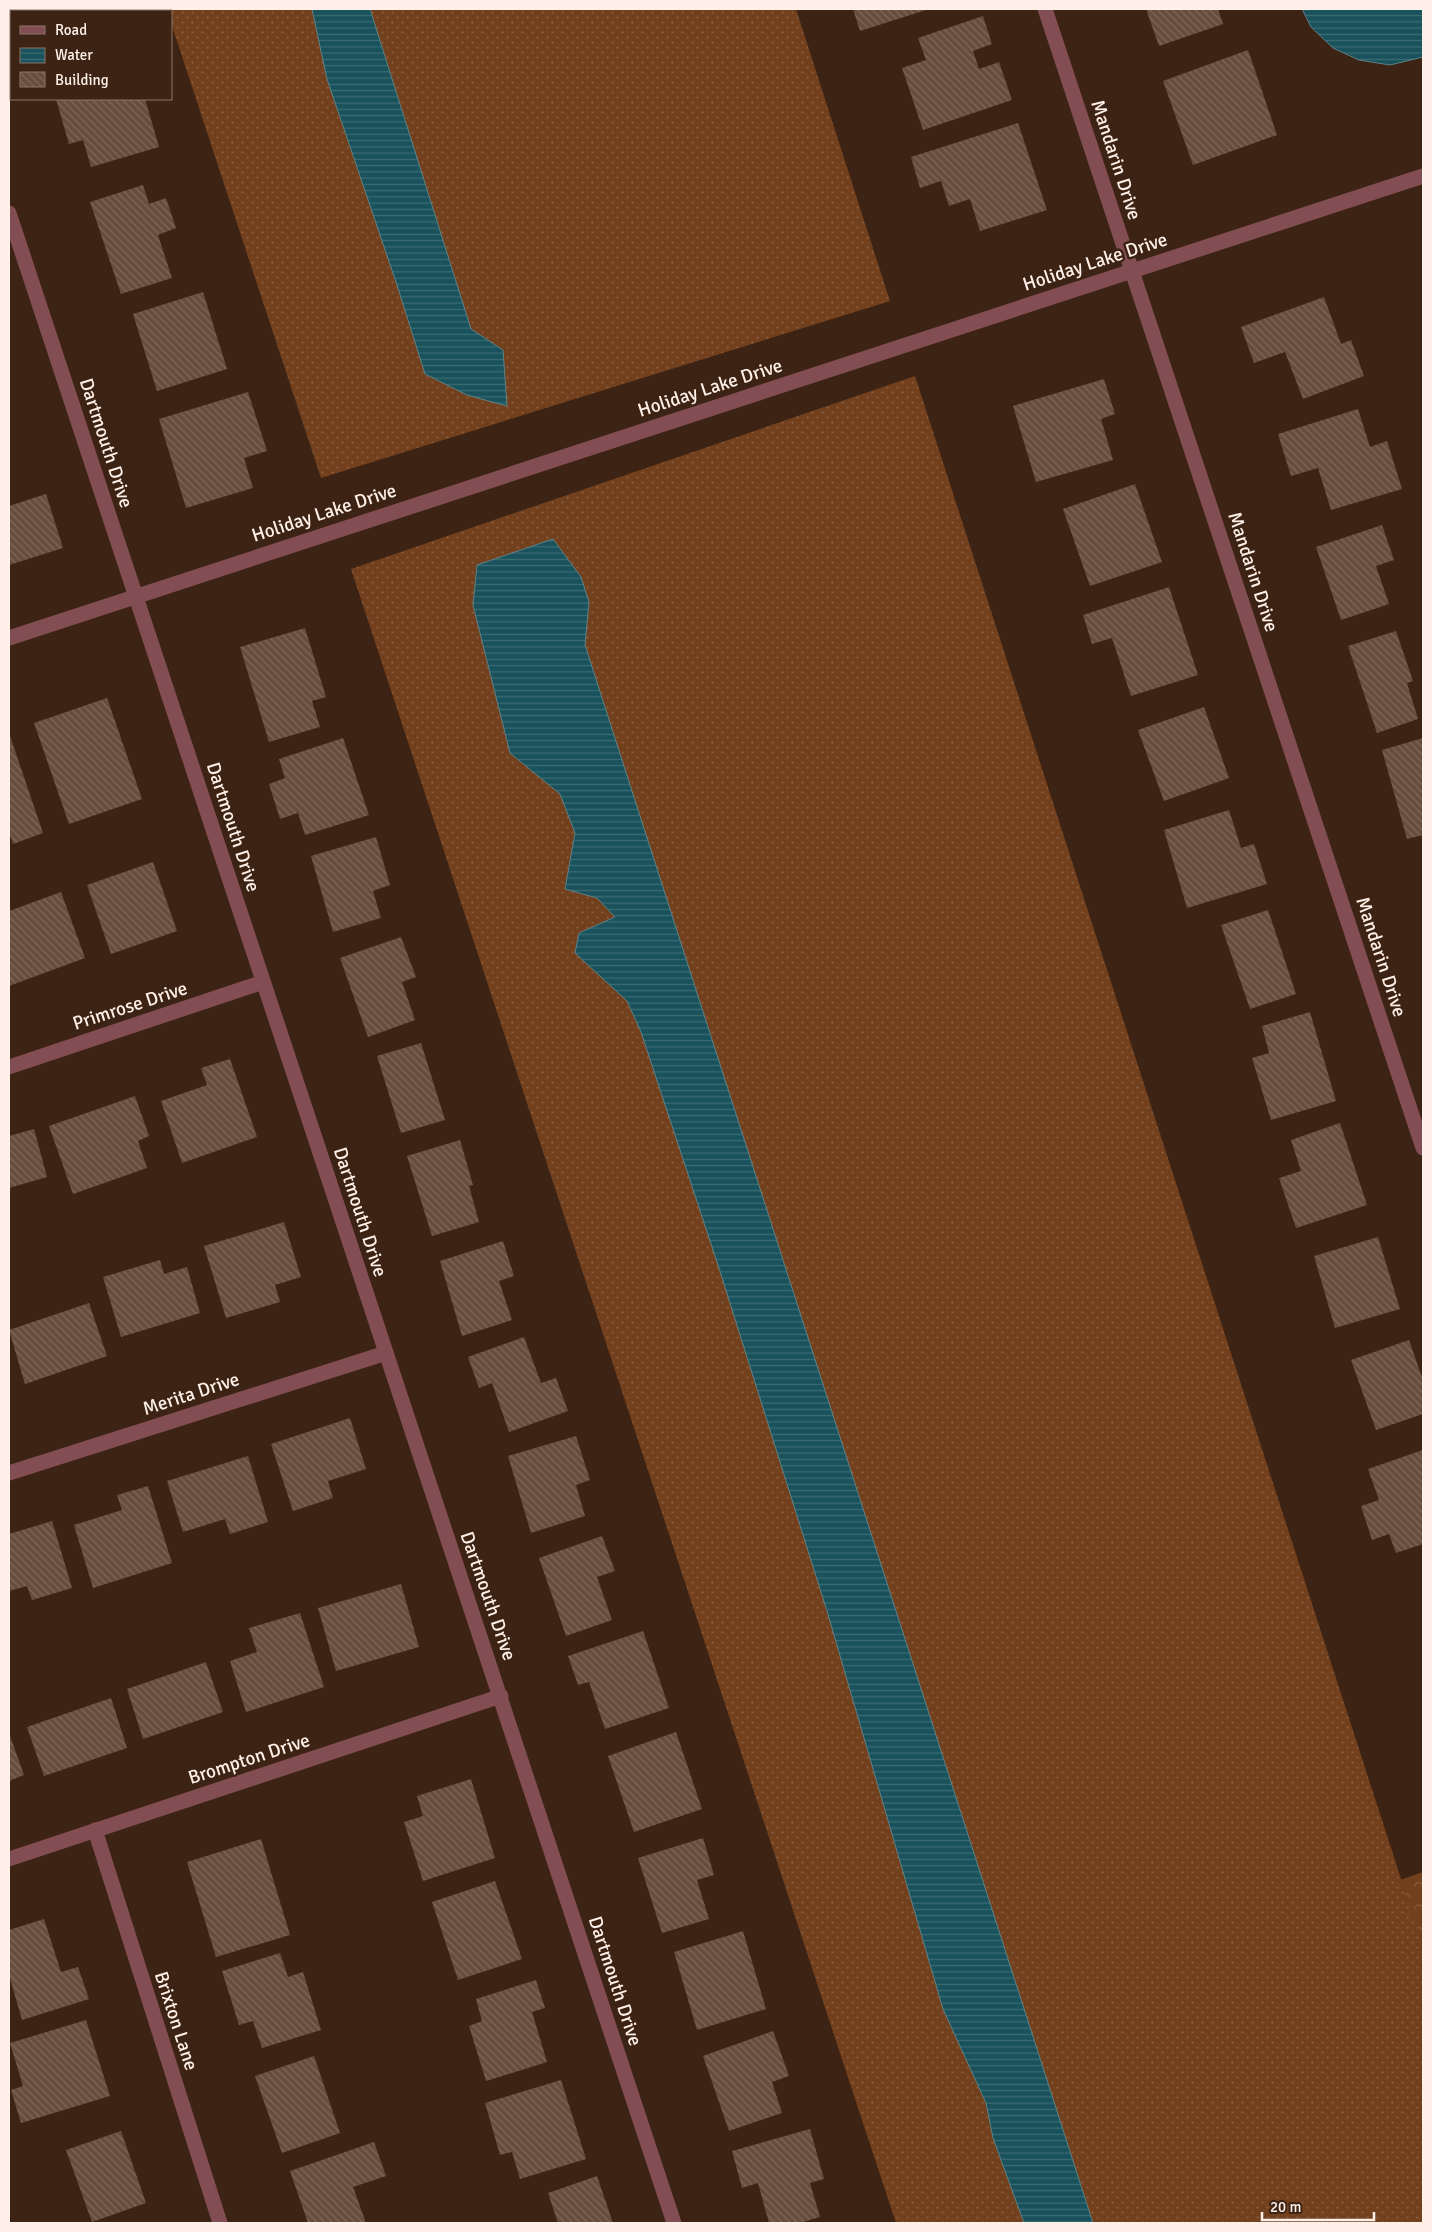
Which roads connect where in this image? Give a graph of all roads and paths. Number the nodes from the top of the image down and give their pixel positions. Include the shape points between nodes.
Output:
1 (1045, 9) edge
2 (1423, 176) edge
3 (9, 213) edge
4 (15, 250) edge
5 (1131, 272) junction
6 (135, 595) junction
7 (9, 638) edge
8 (263, 982) junction
9 (9, 1067) edge
10 (1423, 1148) edge
11 (386, 1353) junction
12 (9, 1473) edge
13 (501, 1696) junction
14 (95, 1830) junction
15 (9, 1859) edge
16 (220, 2223) edge
17 (674, 2223) edge

1 - 5 street, Mandarin Drive
2 - 5 street, Holiday Lake Drive
3 - 4 street, Dartmouth Drive
4 - 6 street, Dartmouth Drive
5 - 6 street, Holiday Lake Drive
5 - 10 street, Mandarin Drive
6 - 7 street, Holiday Lake Drive
6 - 8 street, Dartmouth Drive
8 - 9 street, Primrose Drive
8 - 11 street, Dartmouth Drive
11 - 12 street, Merita Drive
11 - 13 street, Dartmouth Drive
13 - 14 street, Brompton Drive
13 - 17 street, Dartmouth Drive
14 - 15 street, Brompton Drive
14 - 16 street, Brixton Lane

